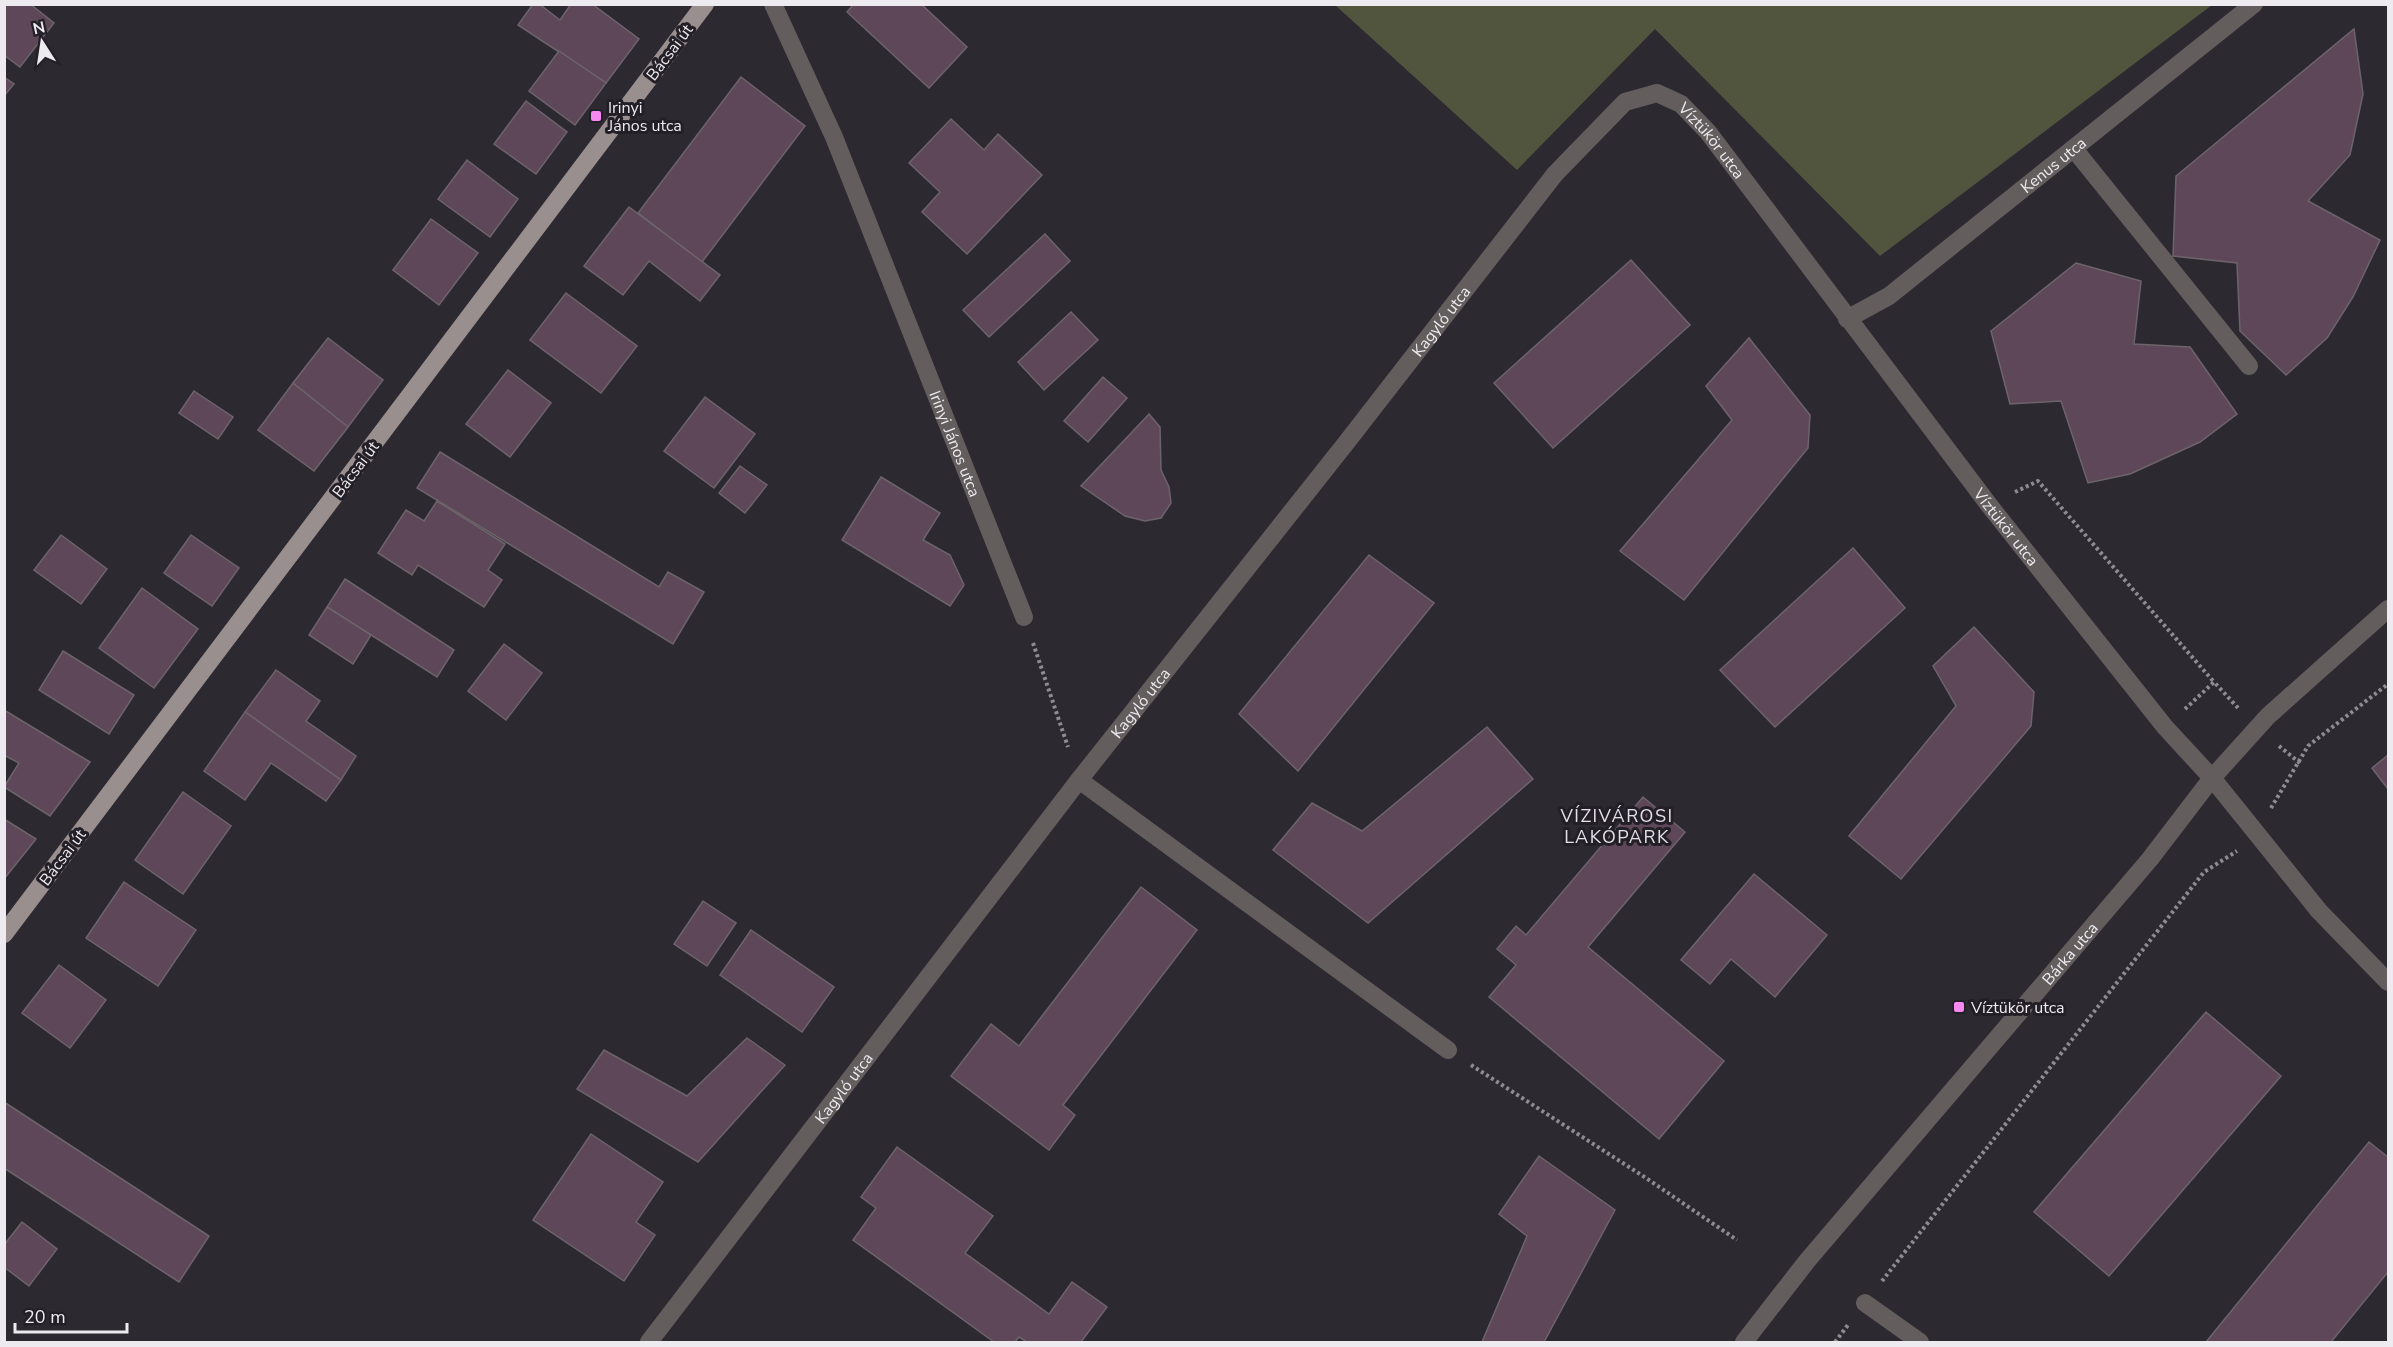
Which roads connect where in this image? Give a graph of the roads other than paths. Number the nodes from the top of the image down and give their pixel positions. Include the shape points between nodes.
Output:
1 (705, 4) edge
2 (773, 4) edge
3 (2254, 4) edge
4 (1657, 93) joint
5 (2074, 149) junction
6 (1847, 319) junction
7 (2249, 366) dead end
8 (2388, 609) edge
9 (1024, 616) road end
10 (2212, 778) junction
11 (1079, 780) junction
12 (4, 934) edge
13 (2388, 982) edge
14 (1448, 1050) road end
15 (1865, 1303) road end
16 (649, 1342) edge
17 (1744, 1342) edge
18 (1920, 1342) edge

1 - 12 main road, Bácsai út
2 - 9 street, Irinyi János utca via 834,136
3 - 5 street, Kenus utca
4 - 6 street, Víztükör utca via 1681,104 1708,132
4 - 11 street, Kagyló utca via 1625,102 1555,174
5 - 6 street, Kenus utca via 1888,296
5 - 7 street
6 - 10 street, Víztükör utca via 2165,727
8 - 10 street, Bárka utca via 2268,716
10 - 13 street, Víztükör utca via 2319,911
10 - 17 street, Bárka utca via 2150,859 1807,1261
11 - 14 street
11 - 16 street, Kagyló utca
15 - 18 street

